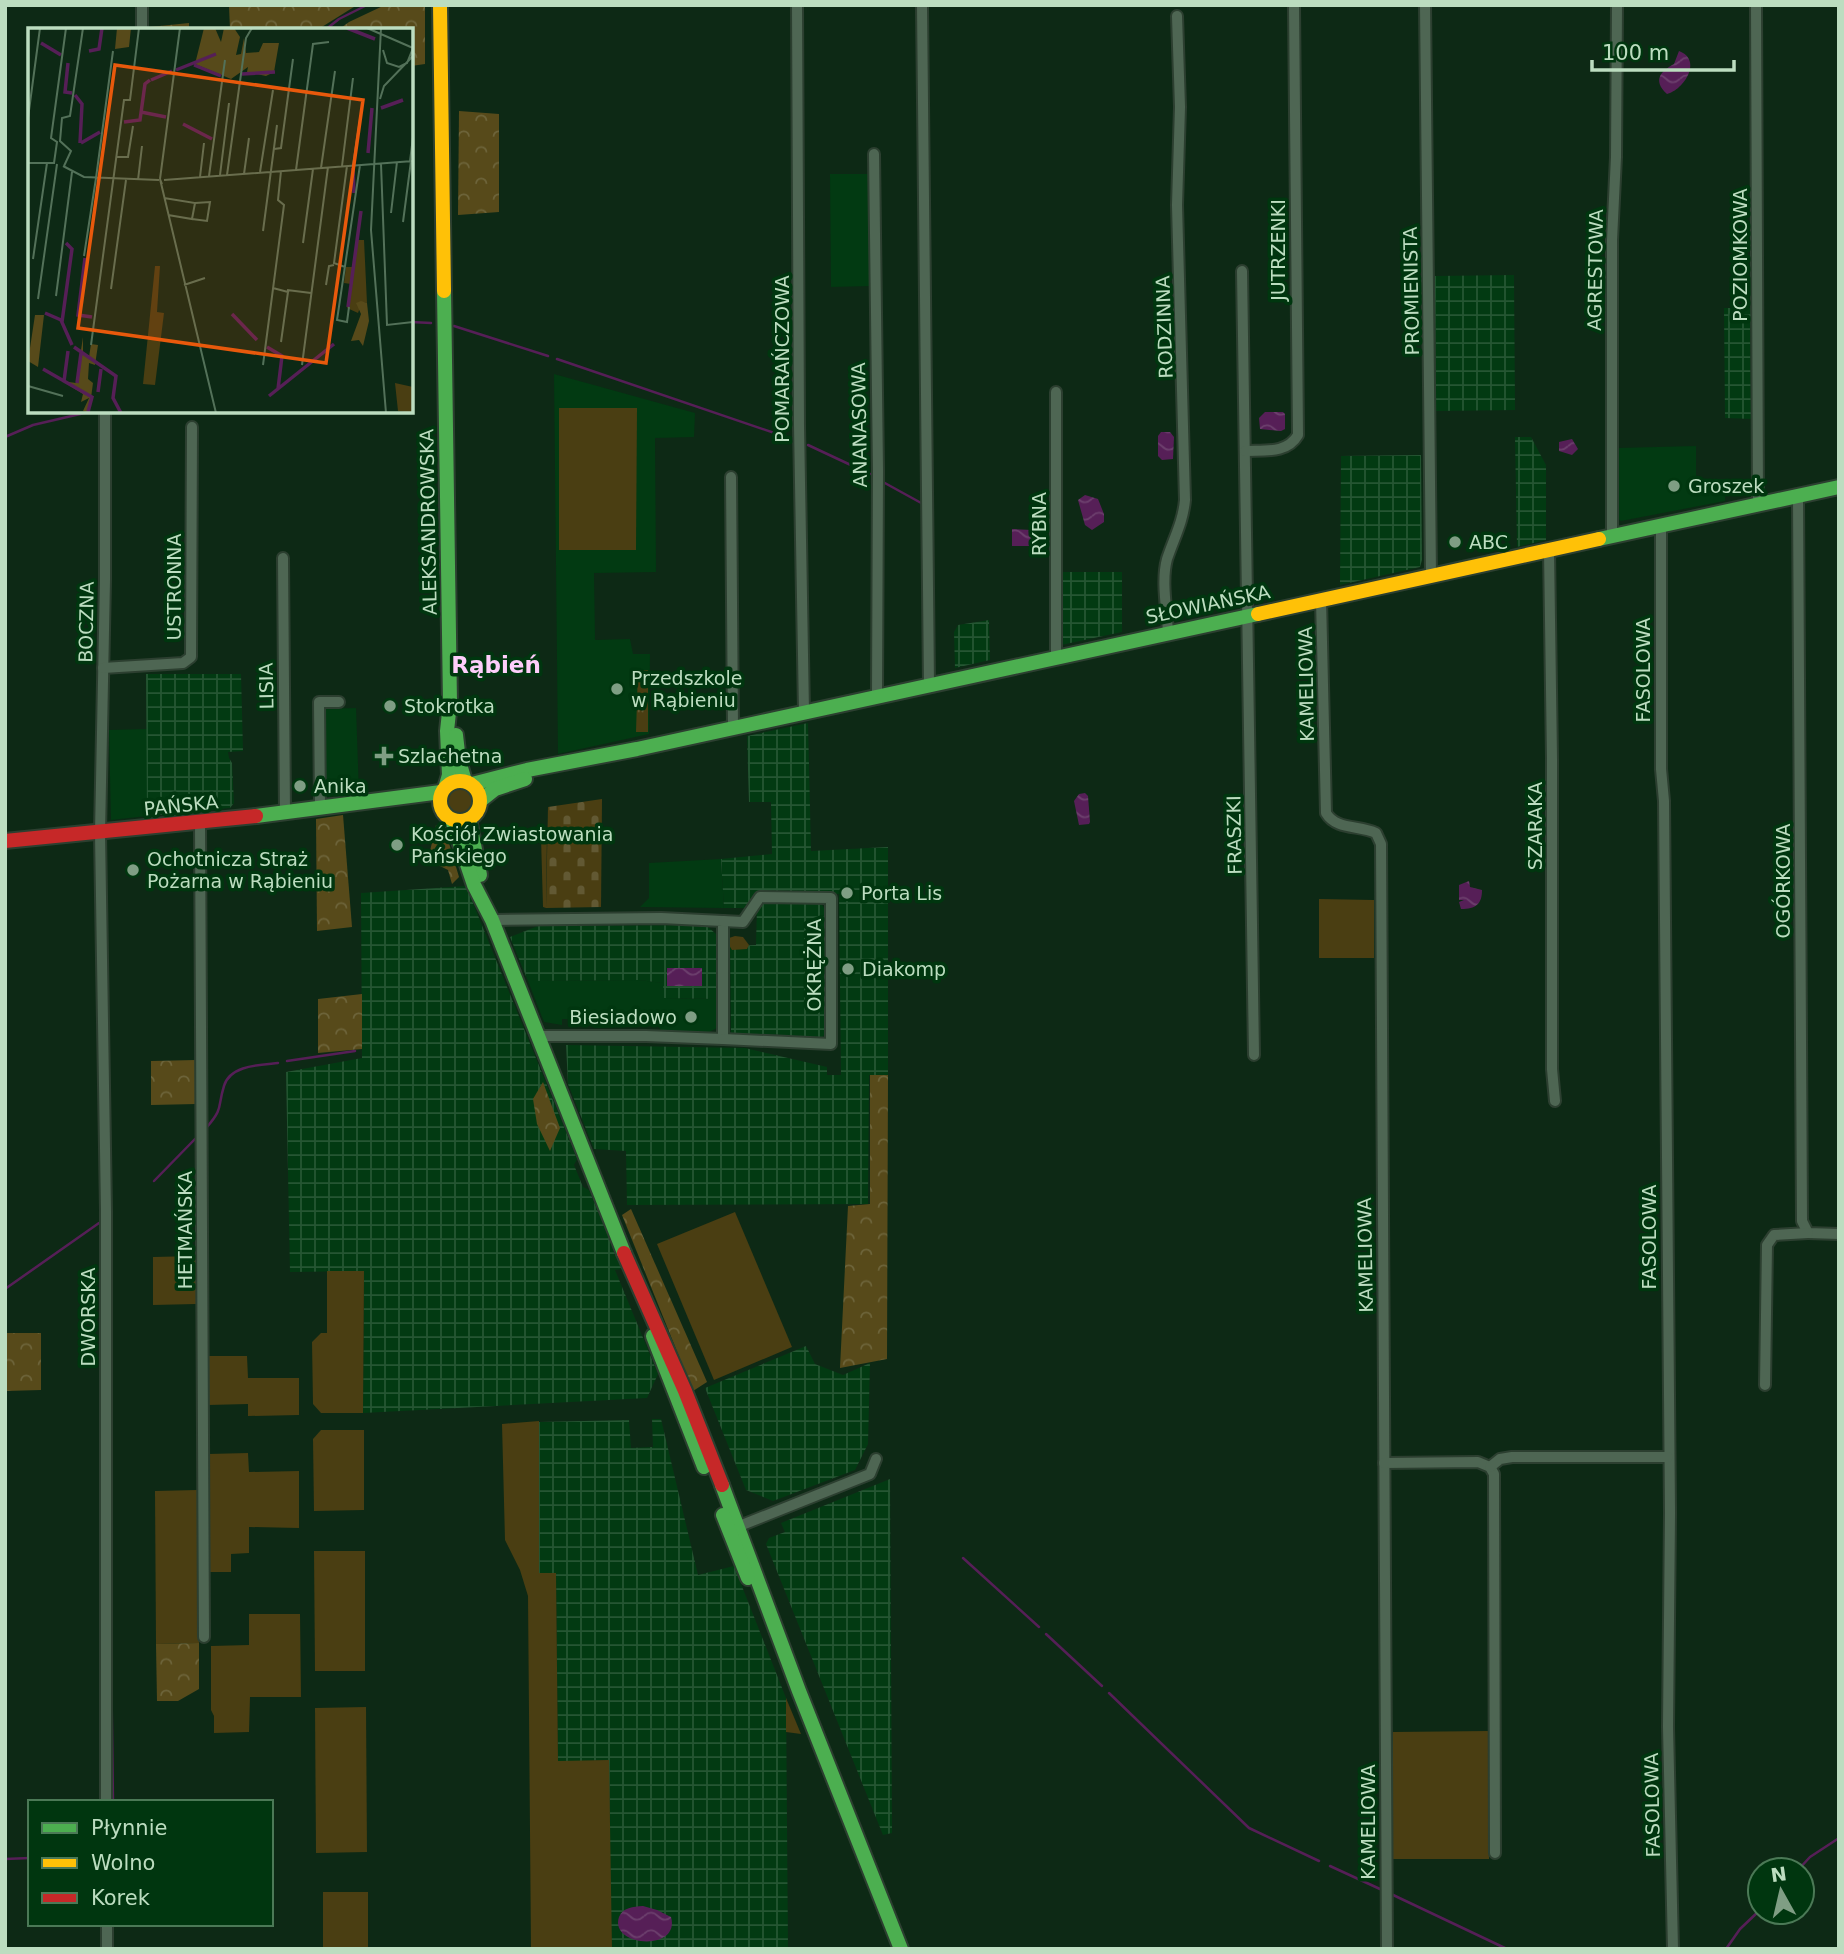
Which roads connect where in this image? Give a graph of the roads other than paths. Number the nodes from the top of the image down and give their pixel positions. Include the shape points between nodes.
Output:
1 (142, 5) edge
2 (440, 5) edge
3 (797, 5) edge
4 (922, 5) edge
5 (1294, 5) edge
6 (1425, 5) edge
7 (1617, 5) edge
8 (1756, 5) edge
9 (1177, 16) dead end
10 (142, 28) edge
11 (874, 154) dead end
12 (1242, 271) dead end
13 (1056, 392) dead end
14 (104, 413) edge
15 (192, 427) dead end
16 (1245, 451) junction
17 (731, 477) dead end
18 (1839, 488) edge
19 (1798, 496) junction
20 (1758, 505) junction
21 (1661, 526) junction
22 (1612, 536) junction
23 (1549, 550) junction
24 (283, 558) dead end
25 (1431, 576) junction
26 (1321, 599) junction
27 (1247, 615) junction
28 (1168, 633) junction
29 (1056, 657) junction
30 (103, 668) junction
31 (929, 685) junction
32 (877, 696) junction
33 (339, 702) dead end
34 (450, 703) junction
35 (804, 712) junction
36 (733, 728) junction
37 (587, 760) junction
38 (469, 783) junction
39 (444, 788) junction
40 (480, 801) junction
41 (361, 804) junction
42 (320, 808) junction
43 (440, 808) junction
44 (285, 813) junction
45 (469, 819) junction
46 (452, 820) junction
47 (200, 823) junction
48 (100, 832) junction
49 (5, 841) edge
50 (492, 920) junction
51 (723, 921) junction
52 (538, 1036) junction
53 (723, 1039) junction
54 (1254, 1055) dead end
55 (1555, 1101) dead end
56 (1808, 1233) junction
57 (1839, 1234) edge
58 (1765, 1385) dead end
59 (1668, 1457) junction
60 (876, 1459) dead end
61 (1384, 1463) junction
62 (1490, 1467) junction
63 (734, 1529) junction
64 (204, 1637) dead end
65 (106, 1800) edge
66 (1495, 1853) dead end
67 (107, 1926) edge
68 (107, 1949) edge
69 (901, 1949) edge
70 (1387, 1949) edge
71 (1673, 1949) edge

1 - 10 street
2 - 34 main road, ALEKSANDROWSKA
3 - 35 street, POMARAŃCZOWA
4 - 31 street
5 - 16 street, JUTRZENKI via 1298,435 1284,448
6 - 25 street, PROMIENISTA
7 - 22 street, AGRESTOWA
8 - 20 street, POZIOMKOWA
9 - 28 street, RODZINNA via 1185,500 1165,572
11 - 32 street, ANANASOWA
12 - 16 street, JUTRZENKI
13 - 29 street, RYBNA
14 - 30 street, BOCZNA
15 - 30 street, USTRONNA via 191,657 183,663
16 - 27 street, JUTRZENKI
17 - 36 street
18 - 19 main road, SŁOWIAŃSKA
19 - 20 main road, SŁOWIAŃSKA
19 - 56 street, OGÓRKOWA via 1802,1221
20 - 21 main road, SŁOWIAŃSKA
21 - 22 main road, SŁOWIAŃSKA
21 - 59 street, FASOLOWA
22 - 23 main road, SŁOWIAŃSKA
23 - 25 main road, SŁOWIAŃSKA
23 - 55 street, SZARAKA
24 - 44 street, LISIA
25 - 26 main road, SŁOWIAŃSKA
26 - 27 main road, SŁOWIAŃSKA
26 - 61 street, KAMELIOWA via 1326,813 1336,824 1376,833 1381,844
27 - 28 main road, SŁOWIAŃSKA
27 - 54 street, FRASZKI
28 - 29 main road, SŁOWIAŃSKA
29 - 31 main road, SŁOWIAŃSKA
30 - 48 street, BOCZNA
31 - 32 main road, SŁOWIAŃSKA
32 - 35 main road, SŁOWIAŃSKA
33 - 42 street via 319,702
34 - 38 main road, ALEKSANDROWSKA via 459,761
34 - 39 main road, ALEKSANDROWSKA via 449,775
35 - 36 main road, SŁOWIAŃSKA
36 - 37 main road, SŁOWIAŃSKA
37 - 38 main road, SŁOWIAŃSKA
37 - 40 main road, SŁOWIAŃSKA via 495,789
38 - 39 main road via 457,780
38 - 40 main road
39 - 41 main road, PAŃSKA
39 - 43 main road
40 - 45 main road
41 - 42 main road, PAŃSKA
41 - 43 main road, PAŃSKA
42 - 44 main road, PAŃSKA
43 - 46 main road
44 - 47 main road, PAŃSKA
45 - 46 main road
45 - 50 main road
46 - 50 main road via 474,885
47 - 48 main road, PAŃSKA
47 - 64 street, HETMAŃSKA
48 - 49 main road, PAŃSKA
48 - 65 street, DWORSKA via 106,1212
50 - 51 street, OKRĘŻNA
50 - 52 main road
51 - 53 street
51 - 53 street, OKRĘŻNA via 743,922 760,897 831,898 831,1044
52 - 53 street, OKRĘŻNA
52 - 63 main road
56 - 57 street
56 - 58 street via 1774,1234 1767,1245
59 - 62 street via 1512,1457
59 - 71 street, FASOLOWA
60 - 63 street via 870,1474
61 - 62 street via 1478,1462
61 - 70 street, KAMELIOWA
62 - 66 street via 1494,1474
63 - 69 main road
67 - 68 street

